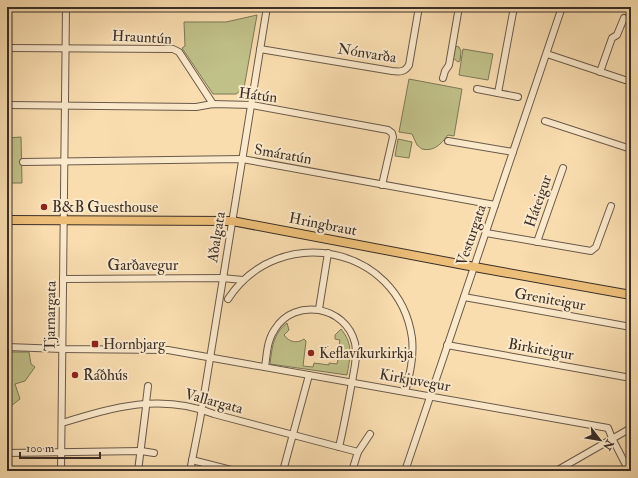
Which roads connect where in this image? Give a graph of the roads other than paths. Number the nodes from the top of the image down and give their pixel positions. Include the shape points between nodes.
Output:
1 (66, 7) edge
2 (267, 7) edge
3 (410, 7) edge
4 (460, 7) edge
5 (514, 7) edge
6 (562, 7) edge
7 (419, 8) edge
8 (624, 18) dead end
9 (7, 48) edge
10 (65, 48) junction
11 (260, 48) junction
12 (547, 54) junction
13 (600, 72) junction
14 (443, 78) dead end
15 (631, 82) edge
16 (477, 89) dead end
17 (498, 93) junction
18 (518, 97) dead end
19 (213, 104) junction
20 (7, 105) edge
21 (252, 105) junction
22 (65, 106) junction
23 (545, 121) dead end
24 (448, 141) dead end
25 (631, 149) edge
26 (513, 152) junction
27 (242, 160) junction
28 (23, 162) dead end
29 (64, 162) junction
30 (563, 168) dead end
31 (382, 185) junction
32 (495, 205) junction
33 (611, 206) dead end
34 (7, 220) edge
35 (64, 220) junction
36 (232, 221) junction
37 (486, 233) junction
38 (537, 242) junction
39 (328, 253) junction
40 (474, 267) junction
41 (222, 278) junction
42 (63, 279) junction
43 (243, 280) junction
44 (631, 295) edge
45 (464, 297) junction
46 (228, 299) dead end
47 (319, 310) junction
48 (631, 326) edge
49 (447, 345) junction
50 (7, 347) edge
51 (62, 349) junction
52 (209, 357) junction
53 (265, 367) junction
54 (309, 375) junction
55 (631, 378) edge
56 (352, 382) junction
57 (148, 386) dead end
58 (405, 392) junction
59 (430, 396) junction
60 (146, 405) junction
61 (201, 409) junction
62 (62, 423) junction
63 (631, 428) edge
64 (370, 434) dead end
65 (293, 436) junction
66 (612, 438) junction
67 (339, 447) junction
68 (141, 451) junction
69 (358, 452) junction
70 (7, 453) edge
71 (61, 453) junction
72 (154, 453) dead end
73 (192, 460) junction
74 (61, 471) edge
75 (138, 471) edge
76 (190, 471) edge
77 (235, 471) edge
78 (283, 471) edge
79 (352, 471) edge
80 (405, 471) edge
81 (556, 471) edge
82 (629, 471) edge

1 - 10 street, Tjarnargata
2 - 11 street, Aðalgata
3 - 7 street
4 - 14 street via 449,65
5 - 17 street
6 - 12 street, Vesturgata
7 - 11 street, Nónvarða via 409,65 402,72
8 - 13 street via 617,35 612,38
9 - 10 street, Hrauntún
10 - 19 street, Hrauntún via 173,49 179,52
10 - 22 street, Tjarnargata
11 - 21 street, Aðalgata
12 - 13 street
12 - 26 street, Vesturgata
13 - 15 street
16 - 17 street
17 - 18 street
19 - 21 street, Hátún
19 - 22 street, Hátún via 196,107
20 - 22 street, Hátún
21 - 27 street, Aðalgata
21 - 31 street, Hátún via 390,131 393,137
22 - 29 street, Tjarnargata
23 - 25 street
24 - 26 street
26 - 32 street, Vesturgata
27 - 29 street, Smáratún
27 - 31 street, Smáratún
27 - 36 street, Aðalgata
28 - 29 street
29 - 35 street, Tjarnargata
30 - 38 street, Háteigur
31 - 32 street, Smáratún
32 - 37 street, Vesturgata
33 - 38 street, Háteigur via 593,250
34 - 35 main road, Hringbraut
35 - 36 main road, Hringbraut
35 - 42 street, Tjarnargata
36 - 40 main road, Hringbraut
36 - 41 street, Aðalgata
37 - 38 street, Háteigur
37 - 40 street, Vesturgata
39 - 43 street via 306,252 283,256 259,268
39 - 47 street
39 - 58 street via 348,258 372,271 388,286 401,304 410,329 412,346 411,368
40 - 44 main road, Hringbraut
40 - 45 street, Vesturgata
41 - 42 street, Garðavegur
41 - 43 street, Garðavegur
41 - 52 street, Aðalgata
42 - 51 street, Tjarnargata
43 - 46 street
45 - 48 street, Greniteigur
45 - 49 street, Vesturgata
47 - 53 street via 300,311 290,314 281,321 270,340
47 - 56 street via 340,319 351,332 356,355
49 - 55 street, Birkiteigur
49 - 59 street, Vesturgata
50 - 51 street, Kirkjuvegur
51 - 52 street, Kirkjuvegur via 168,350
51 - 62 street, Tjarnargata
52 - 53 street, Kirkjuvegur
52 - 61 street, Aðalgata
53 - 54 street, Kirkjuvegur
54 - 56 street, Kirkjuvegur
54 - 65 street
56 - 58 street, Kirkjuvegur
56 - 67 street
57 - 60 street
58 - 59 street, Kirkjuvegur
59 - 66 street, Kirkjuvegur via 608,428
59 - 80 street, Vesturgata
60 - 61 street, Vallargata via 171,403
60 - 62 street, Vallargata via 123,407
60 - 68 street
61 - 65 street, Vallargata
61 - 73 street, Aðalgata
62 - 71 street, Tjarnargata
63 - 66 street
64 - 69 street
65 - 67 street, Vallargata
65 - 78 street
66 - 81 street
66 - 82 street
67 - 69 street, Vallargata
68 - 71 street
68 - 72 street
68 - 75 street
69 - 79 street
70 - 71 street
71 - 74 street, Tjarnargata
73 - 76 street, Aðalgata
73 - 77 street

